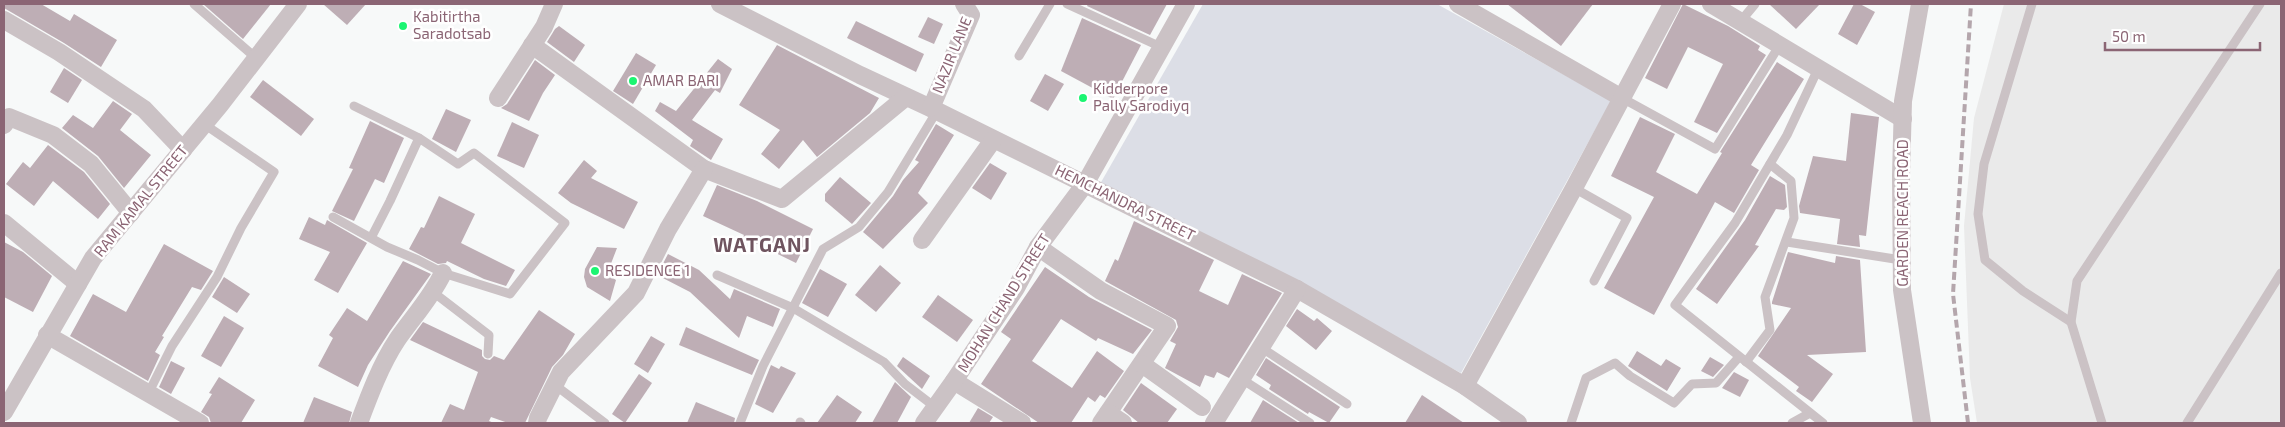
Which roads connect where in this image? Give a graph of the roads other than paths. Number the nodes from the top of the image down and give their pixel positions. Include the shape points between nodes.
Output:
1 (194, 4) edge
2 (298, 4) edge
3 (554, 4) edge
4 (720, 4) edge
5 (964, 4) edge
6 (1050, 4) edge
7 (1067, 4) edge
8 (1186, 4) edge
9 (1458, 4) edge
10 (1672, 4) edge
11 (1711, 4) edge
12 (1755, 4) edge
13 (1920, 4) edge
14 (2032, 4) edge
15 (2260, 4) edge
16 (4, 20) edge
17 (1740, 22) junction
18 (532, 45) junction
19 (1779, 46) junction
20 (1161, 47) junction
21 (1019, 56) dead end
22 (256, 58) junction
23 (1818, 69) junction
24 (906, 97) junction
25 (498, 98) dead end
26 (1622, 98) junction
27 (354, 106) dead end
28 (934, 110) junction
29 (1903, 119) junction
30 (204, 124) junction
31 (4, 125) edge
32 (419, 138) junction
33 (993, 140) junction
34 (183, 150) junction
35 (1770, 164) junction
36 (704, 169) junction
37 (1085, 184) junction
38 (1574, 188) junction
39 (130, 213) junction
40 (333, 217) dead end
41 (4, 223) edge
42 (372, 236) junction
43 (922, 240) dead end
44 (1786, 242) junction
45 (1038, 247) junction
46 (1902, 260) junction
47 (442, 273) junction
48 (2281, 273) edge
49 (717, 275) dead end
50 (1594, 281) dead end
51 (78, 284) junction
52 (1297, 288) junction
53 (433, 292) junction
54 (793, 308) junction
55 (2071, 322) junction
56 (47, 335) junction
57 (1262, 348) junction
58 (488, 354) dead end
59 (1743, 360) junction
60 (1142, 364) junction
61 (1240, 378) junction
62 (954, 381) junction
63 (555, 385) junction
64 (1465, 386) junction
65 (148, 394) junction
66 (1347, 404) dead end
67 (935, 407) junction
68 (1202, 407) dead end
69 (4, 412) edge
70 (1810, 413) junction
71 (1105, 418) edge
72 (200, 423) edge
73 (359, 423) edge
74 (537, 423) edge
75 (605, 423) edge
76 (740, 423) edge
77 (924, 423) edge
78 (1022, 423) edge
79 (1123, 423) edge
80 (1214, 423) edge
81 (1310, 423) edge
82 (1518, 423) edge
83 (1571, 423) edge
84 (1792, 423) edge
85 (1823, 423) edge
86 (1922, 423) edge
87 (2102, 423) edge
88 (2187, 423) edge

1 - 22 lane
2 - 22 street, RAM KAMAL STREET
3 - 18 street
4 - 24 street, HEMCHANDRA STREET
5 - 28 street, NAZIR LANE via 972,15
6 - 21 lane
7 - 20 lane
8 - 20 street, MOHAN CHAND STREET
9 - 26 street
10 - 26 street
11 - 17 street
12 - 17 lane
13 - 29 street, GARDEN REACH ROAD via 1903,101
14 - 55 lane via 1984,164 1978,214 1985,260 2023,291
15 - 55 lane via 2078,280
16 - 34 street via 59,52 144,109
17 - 19 street
18 - 25 street
18 - 36 street
19 - 23 street
19 - 26 lane via 1715,149
20 - 37 street, MOHAN CHAND STREET
22 - 30 street, RAM KAMAL STREET
23 - 29 street
23 - 35 lane
24 - 28 street, HEMCHANDRA STREET
24 - 36 street via 782,199
26 - 38 street
27 - 32 lane
28 - 33 street, HEMCHANDRA STREET
28 - 54 lane via 888,192 859,227 823,249
29 - 46 street, GARDEN REACH ROAD
30 - 34 street, RAM KAMAL STREET
30 - 65 lane via 274,172 217,277 172,346
31 - 39 street via 9,117 53,135 91,164
32 - 42 lane
32 - 47 lane via 458,164 474,153 565,223 510,294
33 - 37 street, HEMCHANDRA STREET
33 - 43 street
34 - 39 street, RAM KAMAL STREET
35 - 44 lane via 1791,181 1794,218
35 - 59 lane via 1735,223 1675,306
36 - 63 street via 668,229 636,294 562,372
37 - 45 street, MOHAN CHAND STREET
37 - 52 street, HEMCHANDRA STREET
38 - 50 lane via 1627,218
38 - 64 street
39 - 51 street, RAM KAMAL STREET via 93,258
40 - 42 lane
41 - 51 street
42 - 47 lane via 387,247
44 - 46 lane
44 - 59 lane via 1765,297 1770,330
45 - 60 street via 1101,291 1167,326
45 - 62 street, MOHAN CHAND STREET via 1016,288
46 - 86 street, GARDEN REACH ROAD via 1902,290
47 - 53 street
48 - 88 lane
49 - 54 lane
51 - 56 street, RAM KAMAL STREET
52 - 57 street
52 - 64 street, HEMCHANDRA STREET
53 - 58 lane via 489,335
53 - 73 street via 397,341
54 - 67 lane via 884,362 905,384
54 - 76 lane via 763,366
55 - 87 lane
56 - 65 street
56 - 69 street, RAM KAMAL STREET
57 - 61 street
57 - 66 lane
59 - 70 lane
59 - 83 lane via 1716,383 1692,384 1674,403 1615,364 1586,378
60 - 68 street
60 - 71 street
61 - 80 street
61 - 81 lane
62 - 67 street, MOHAN CHAND STREET
62 - 78 street
63 - 74 street
63 - 75 lane
64 - 82 street, HEMCHANDRA STREET
65 - 72 street
67 - 77 street, MOHAN CHAND STREET
70 - 84 lane
70 - 85 lane
71 - 79 street

